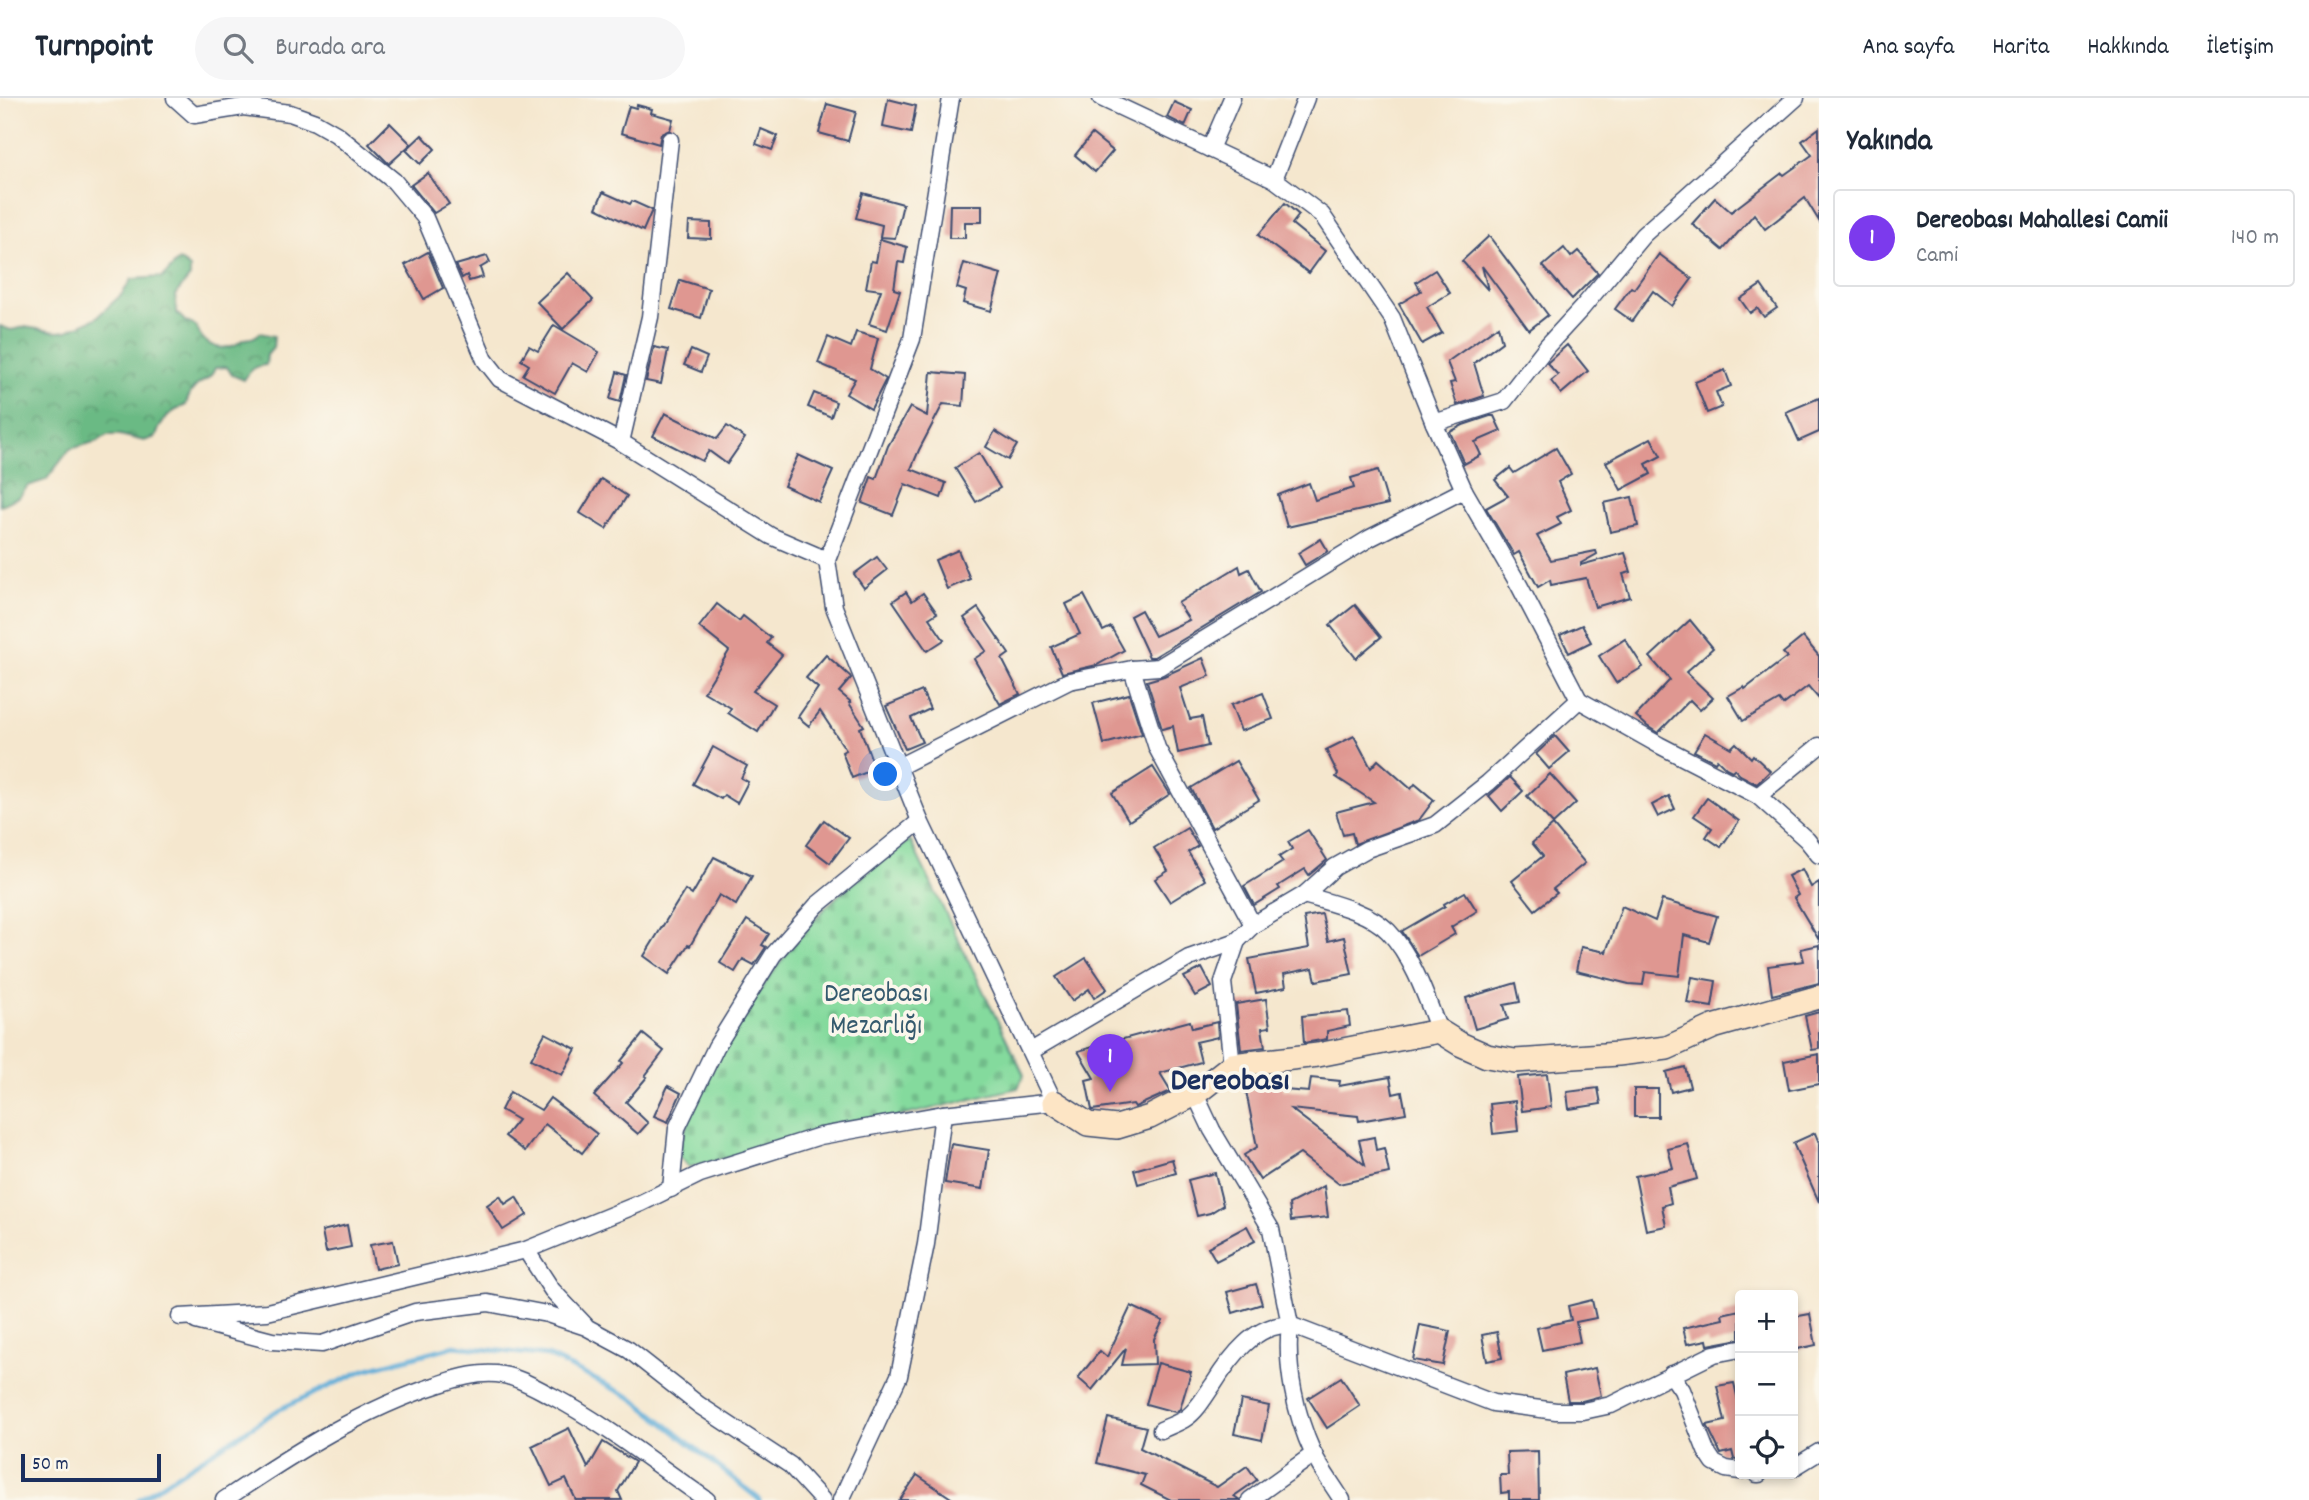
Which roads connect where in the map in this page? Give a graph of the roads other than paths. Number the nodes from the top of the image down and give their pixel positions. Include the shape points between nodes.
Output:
1 (175, 98) edge
2 (951, 98) edge
3 (1101, 98) edge
4 (1232, 98) edge
5 (1306, 98) edge
6 (1796, 98) edge
7 (670, 140) dead end
8 (1210, 149) junction
9 (1274, 178) junction
10 (1434, 423) junction
11 (621, 442) junction
12 (1464, 490) junction
13 (827, 560) junction
14 (1132, 668) junction
15 (1579, 700) junction
16 (1819, 746) edge
17 (898, 766) junction
18 (1758, 796) junction
19 (920, 821) junction
20 (1819, 855) edge
21 (1304, 895) junction
22 (1254, 925) junction
23 (1237, 941) junction
24 (1819, 998) edge
25 (1439, 1031) junction
26 (1031, 1051) junction
27 (1232, 1065) junction
28 (1195, 1094) junction
29 (1054, 1102) junction
30 (943, 1114) junction
31 (671, 1189) junction
32 (526, 1250) junction
33 (1290, 1325) junction
34 (586, 1327) junction
35 (1735, 1350) edge
36 (1671, 1374) junction
37 (1161, 1430) dead end
38 (1819, 1452) edge
39 (1314, 1454) junction
40 (1798, 1465) edge
41 (1735, 1470) edge
42 (225, 1500) edge
43 (707, 1500) edge
44 (822, 1500) edge
45 (841, 1500) edge
46 (1250, 1500) edge
47 (1342, 1500) edge

1 - 11 street via 194,115 243,107 290,113 336,134 394,181 425,218 485,359 500,379
2 - 13 street via 912,339
3 - 8 street
4 - 8 street
5 - 9 street
6 - 10 street via 1643,235 1504,401
7 - 11 street via 650,317
8 - 9 street
9 - 10 street via 1322,215 1392,318
10 - 12 street
11 - 13 street via 771,536
12 - 14 street via 1370,538 1159,667
12 - 15 street
13 - 17 street via 834,607
14 - 17 street via 1069,681
14 - 22 street via 1157,748
15 - 18 street
15 - 21 street via 1435,825 1367,849 1335,867
16 - 18 street
17 - 19 street
18 - 20 street
19 - 26 street
19 - 31 street via 817,905 773,955 716,1047 677,1128
21 - 22 street
21 - 25 street via 1353,909 1387,930 1414,969
22 - 23 street
23 - 26 street via 1189,958
23 - 27 street via 1223,982
24 - 25 street via 1713,1027 1667,1048 1618,1054 1515,1061 1487,1056
25 - 27 street via 1318,1055
26 - 29 street
27 - 28 street
28 - 29 street via 1150,1117 1117,1127 1088,1124
28 - 33 street via 1270,1229
29 - 30 street
30 - 31 street via 820,1136 700,1174
30 - 45 street via 926,1244 899,1376
31 - 32 street
32 - 34 street via 552,1290
32 - 34 street via 268,1312 180,1317 272,1341 322,1344 415,1312 488,1303
33 - 36 street via 1493,1404 1583,1411 1611,1405
33 - 37 street via 1275,1324 1253,1337 1186,1418
33 - 39 street via 1295,1400
34 - 44 street via 629,1350 699,1405 790,1465
35 - 36 street via 1714,1354
36 - 41 street via 1706,1451 1714,1463
38 - 40 street
39 - 46 street
39 - 47 street
42 - 43 street via 378,1407 462,1377 484,1374 526,1382 558,1399

